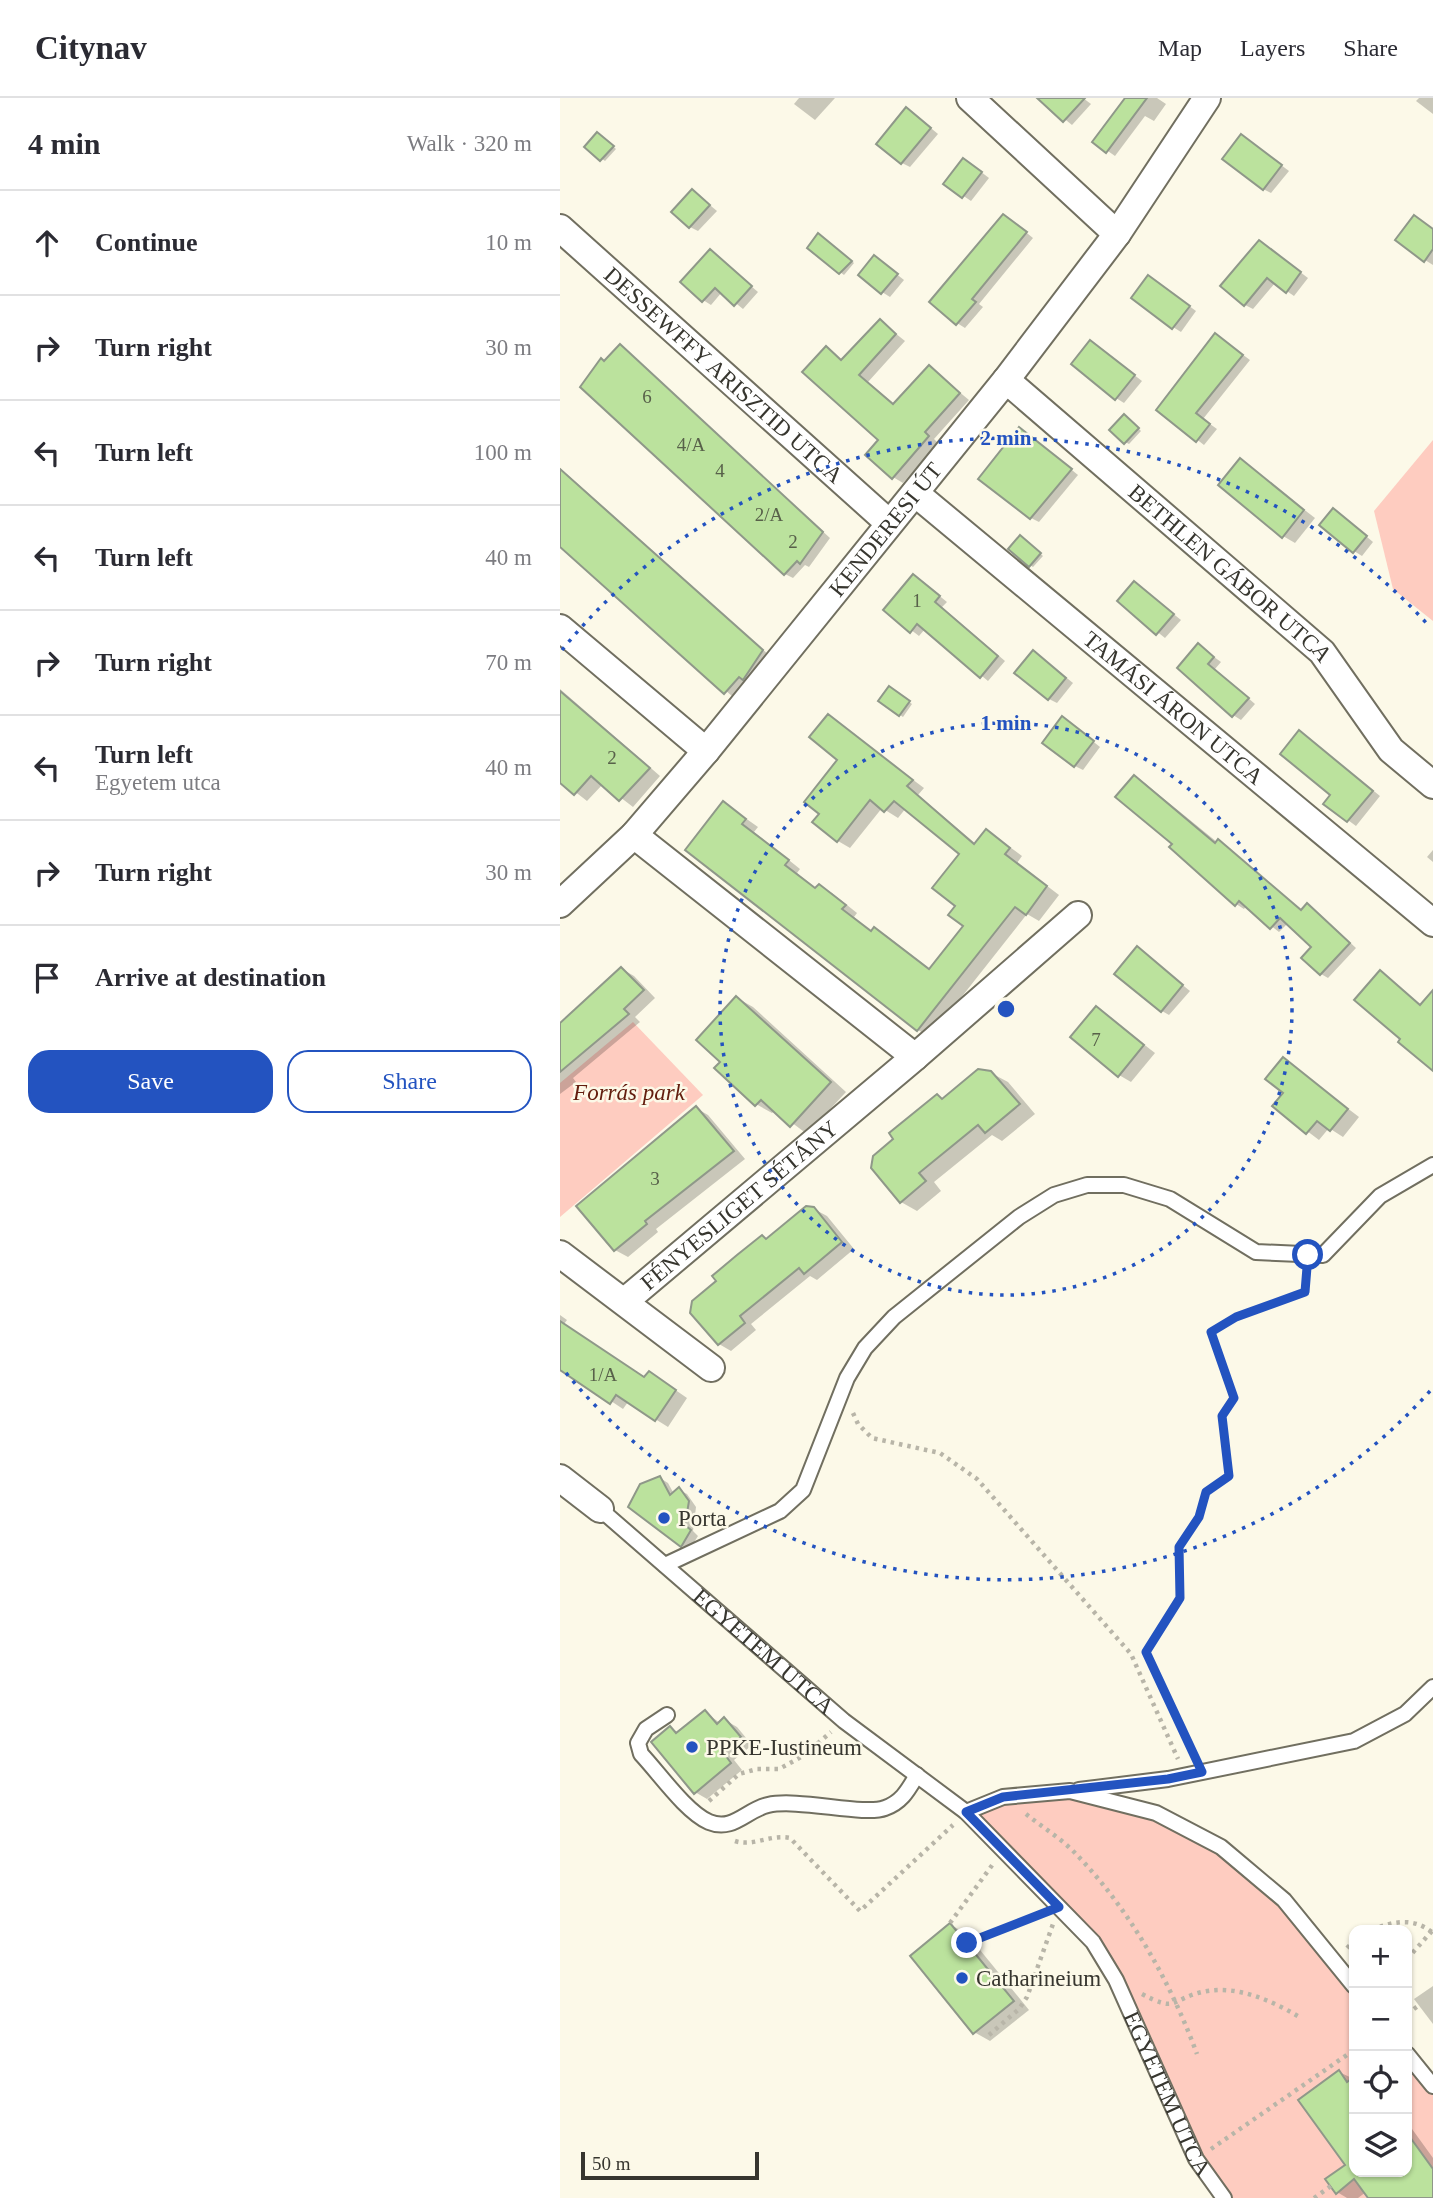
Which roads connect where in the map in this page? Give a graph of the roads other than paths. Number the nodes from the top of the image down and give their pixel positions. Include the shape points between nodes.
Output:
1 (970, 98) edge
2 (1207, 98) edge
3 (560, 228) edge
4 (1117, 234) junction
5 (1006, 380) junction
6 (915, 493) junction
7 (889, 523) junction
8 (560, 628) edge
9 (706, 751) junction
10 (1433, 785) edge
11 (634, 835) junction
12 (560, 904) edge
13 (1078, 915) dead end
14 (1433, 923) edge
15 (915, 1057) junction
16 (1433, 1165) edge
17 (560, 1254) edge
18 (625, 1301) junction
19 (711, 1368) dead end
20 (560, 1478) edge
21 (600, 1509) joint
22 (665, 1565) junction
23 (1433, 1687) edge
24 (667, 1715) dead end
25 (917, 1775) junction
26 (1070, 1791) junction
27 (966, 1812) junction
28 (1349, 1980) edge
29 (1412, 2060) edge
30 (1433, 2086) edge
31 (1224, 2198) edge

1 - 4 street
2 - 4 street, KENDERESI ÚT
3 - 7 street, DESSEWFFY ARISZTID UTCA
4 - 5 street, KENDERESI ÚT
5 - 6 street, KENDERESI ÚT
5 - 10 street, BETHLEN GÁBOR UTCA via 1322,652 1391,750
6 - 7 street, KENDERESI ÚT
6 - 14 street, TAMÁSI ÁRON UTCA
7 - 9 street, KENDERESI ÚT
8 - 9 street
9 - 11 street, KENDERESI ÚT
11 - 12 street, KENDERESI ÚT
11 - 15 street
13 - 15 street, FÉNYESLIGET SÉTÁNY
15 - 18 street, FÉNYESLIGET SÉTÁNY
16 - 22 lane via 1380,1196 1324,1255 1256,1252 1170,1199 1124,1185 1087,1185 1054,1195 1019,1217 894,1317 865,1348 847,1378 803,1490 780,1511
17 - 18 street, FÉNYESLIGET SÉTÁNY
18 - 19 street
20 - 21 street, EGYETEM UTCA
21 - 22 lane, EGYETEM UTCA
22 - 25 lane, EGYETEM UTCA via 844,1721
23 - 26 lane via 1405,1714 1354,1741 1185,1776
24 - 25 lane via 646,1729 638,1742 642,1754 696,1814 726,1826 767,1805 882,1810 903,1798
25 - 27 lane, EGYETEM UTCA
26 - 27 lane via 1003,1797
26 - 28 lane via 1156,1813 1221,1847 1284,1900
27 - 31 lane, EGYETEM UTCA via 1093,1942 1116,1980 1196,2159
29 - 30 lane

